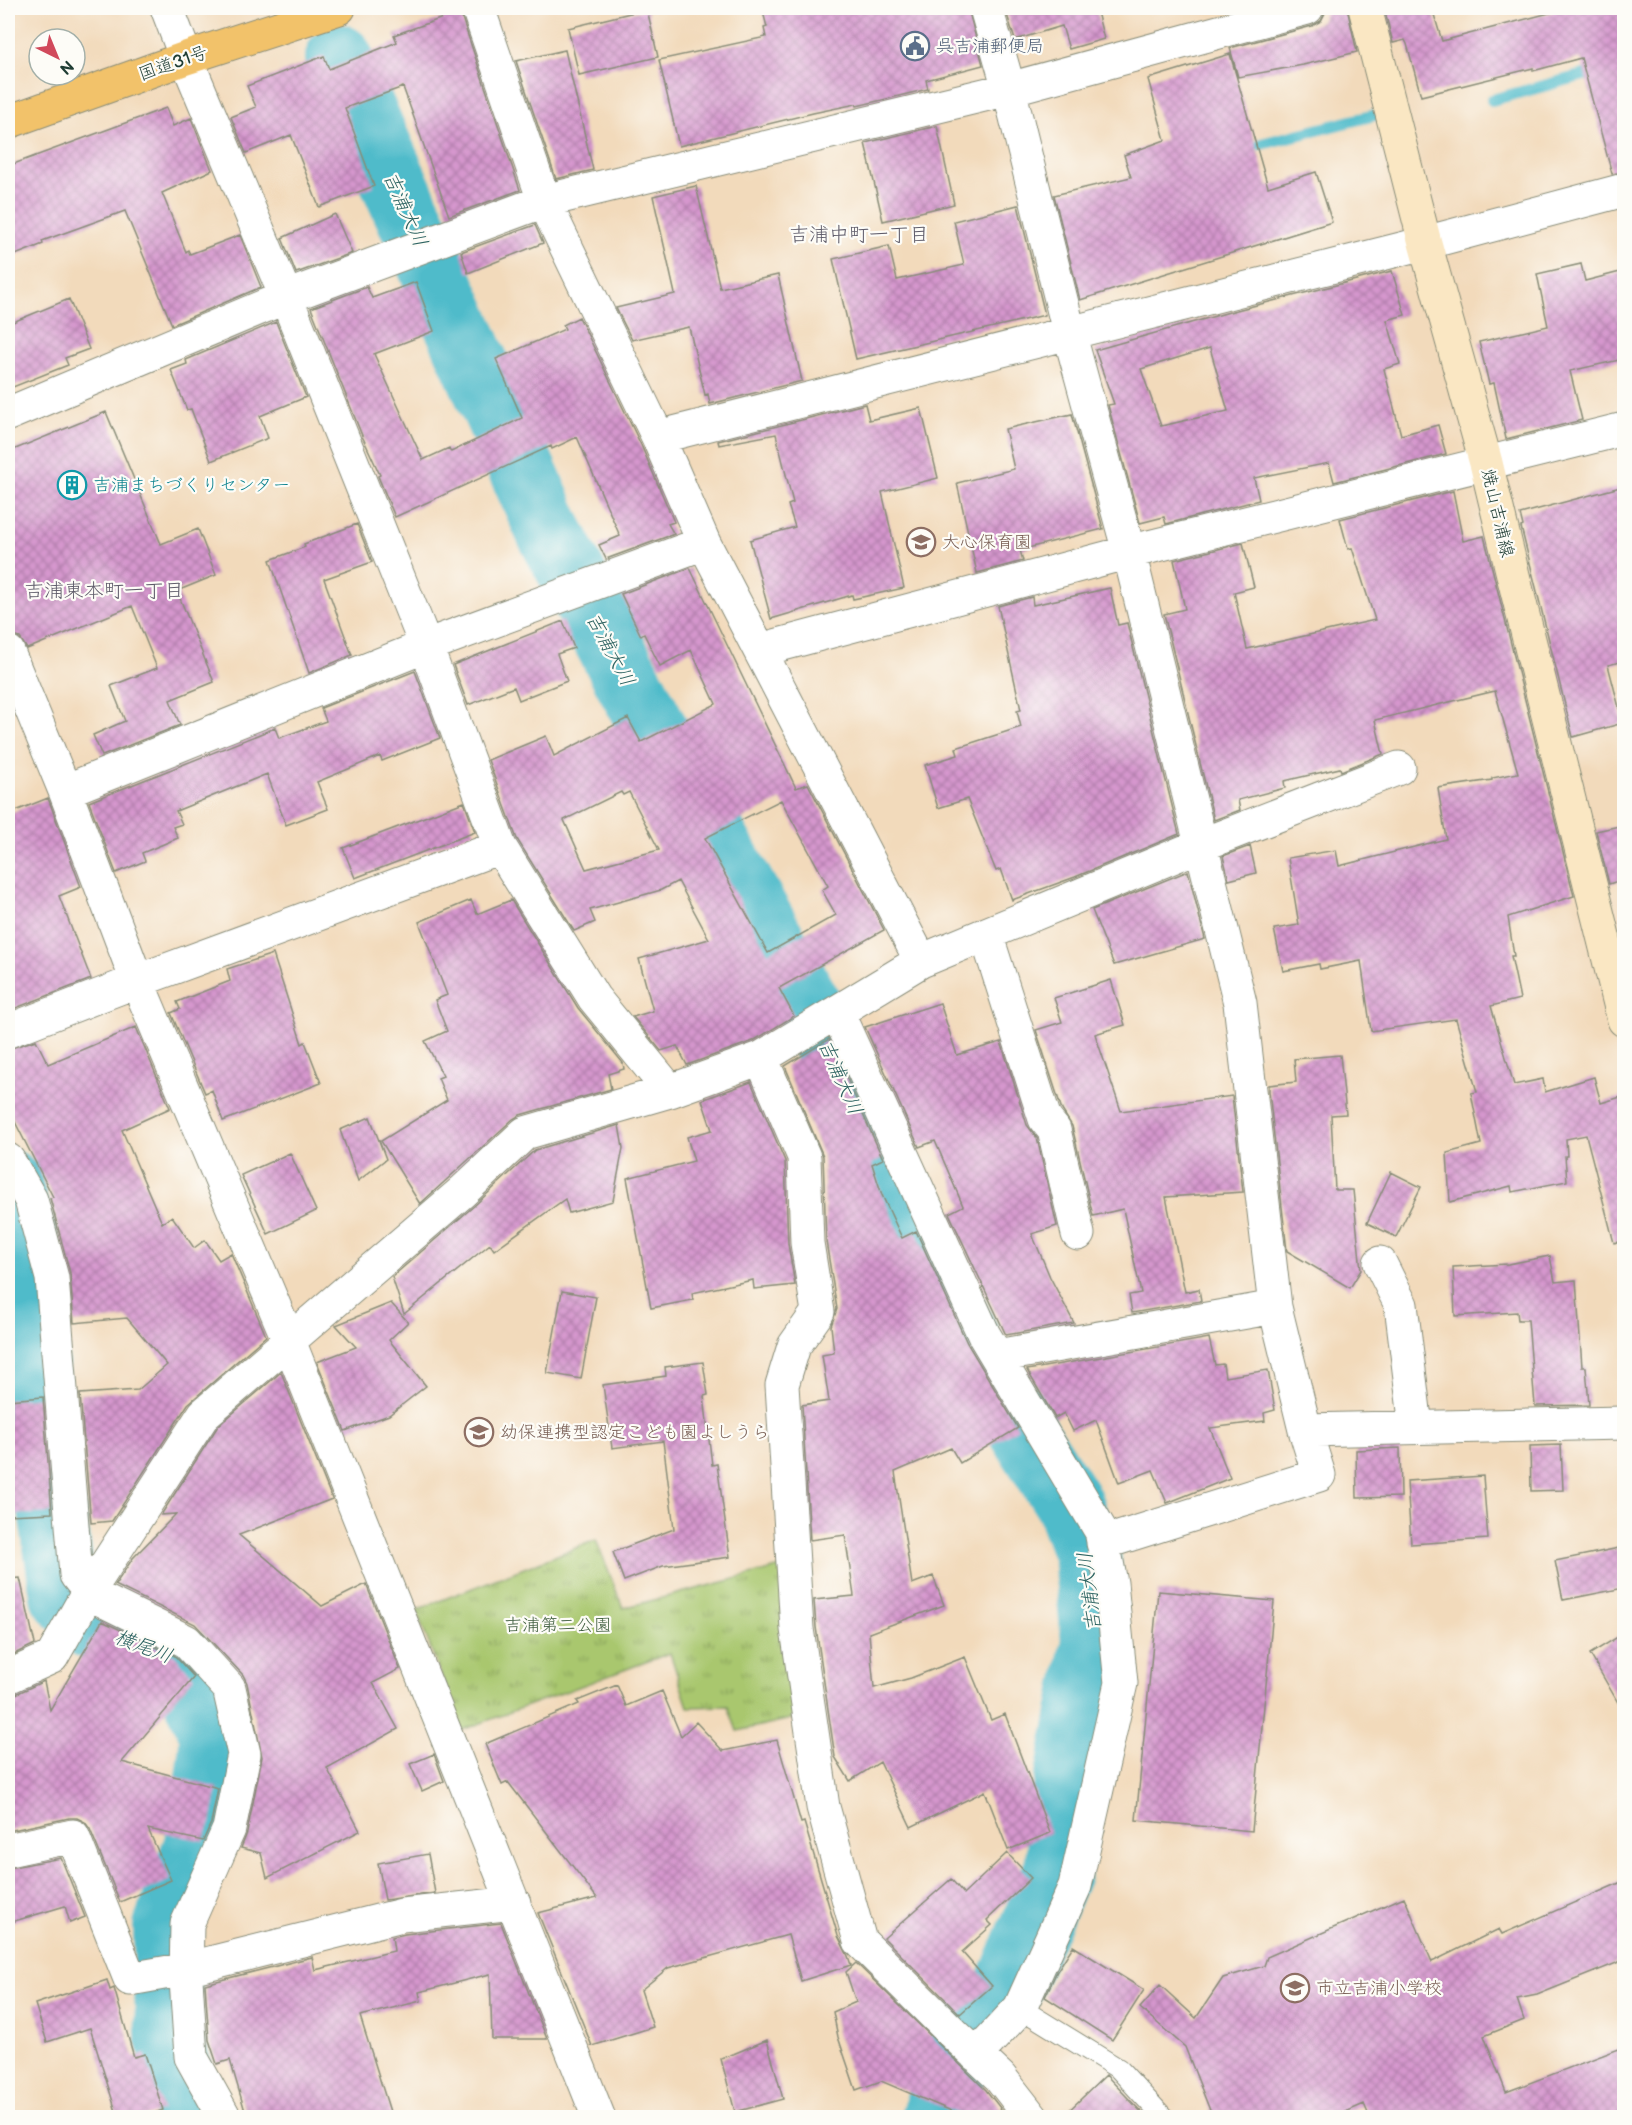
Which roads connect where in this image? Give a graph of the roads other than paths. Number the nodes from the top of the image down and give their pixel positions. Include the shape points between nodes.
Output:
1 (167, 8) edge
2 (339, 8) edge
3 (478, 8) edge
4 (986, 8) edge
5 (1307, 8) edge
6 (1365, 8) edge
7 (186, 58) junction
8 (1009, 89) junction
9 (8, 122) edge
10 (1624, 190) edge
11 (544, 201) junction
12 (1425, 243) junction
13 (286, 297) junction
14 (1069, 332) junction
15 (8, 414) edge
16 (1624, 429) edge
17 (658, 437) junction
18 (1486, 463) junction
19 (704, 543) junction
20 (1129, 552) junction
21 (426, 646) junction
22 (760, 650) junction
23 (8, 652) edge
24 (1399, 768) dead end
25 (65, 791) junction
26 (1201, 845) junction
27 (500, 847) junction
28 (986, 934) junction
29 (921, 961) junction
30 (137, 981) junction
31 (1620, 985) edge
32 (837, 1012) junction
33 (1624, 1020) edge
34 (8, 1031) edge
35 (761, 1058) junction
36 (670, 1091) junction
37 (8, 1160) edge
38 (1078, 1234) dead end
39 (1380, 1263) dead end
40 (1275, 1307) junction
41 (289, 1341) junction
42 (997, 1356) junction
43 (1624, 1423) edge
44 (1416, 1427) junction
45 (1305, 1430) junction
46 (1103, 1543) junction
47 (89, 1591) junction
48 (8, 1677) edge
49 (8, 1850) edge
50 (513, 1903) junction
51 (186, 1969) junction
52 (1020, 2008) junction
53 (968, 2048) junction
54 (225, 2118) edge
55 (599, 2118) edge
56 (1032, 2118) edge
57 (1164, 2118) edge

1 - 7 street
2 - 7 highway, 国道31号
3 - 11 street
4 - 8 street
5 - 8 street
6 - 12 main road, 焼山吉浦線
7 - 9 highway, 国道31号
7 - 13 street
8 - 11 street
8 - 14 street
10 - 12 street
11 - 13 street
11 - 17 street
12 - 14 street
12 - 18 main road, 焼山吉浦線
13 - 15 street
13 - 21 street
14 - 17 street
14 - 20 street
16 - 18 street
17 - 19 street
18 - 20 street
18 - 31 main road, 焼山吉浦線
19 - 21 street
19 - 22 street
20 - 22 street
20 - 26 street
21 - 25 street
21 - 27 street
22 - 29 street
23 - 25 street
24 - 26 street
25 - 30 street
26 - 28 street
26 - 40 street via 1240,1003
27 - 30 street
27 - 36 street via 594,998
28 - 29 street
28 - 38 street via 1045,1119 1054,1130
29 - 32 street
30 - 34 street
30 - 41 street
31 - 33 main road, 焼山吉浦線
32 - 35 street
32 - 42 street
35 - 36 street
35 - 53 street via 804,1157 807,1243 818,1312 794,1346 782,1385 797,1629 823,1807 860,1941
36 - 41 street via 525,1133
37 - 47 street via 31,1200 52,1278 76,1575
39 - 44 street via 1401,1305
40 - 42 street
40 - 45 street
41 - 47 street via 204,1414
41 - 50 street
42 - 46 street via 1101,1531
43 - 44 street
44 - 45 street
45 - 46 street via 1319,1475
46 - 52 street via 1121,1683 1075,1886
47 - 48 street via 52,1657
47 - 51 street via 186,1641 229,1688 244,1754 229,1829 187,1924
49 - 51 street via 73,1836 130,1979
50 - 51 street via 402,1915
50 - 55 street
51 - 54 street via 191,2057
52 - 53 street
52 - 57 lane via 1119,2069
53 - 56 street via 1000,2077

